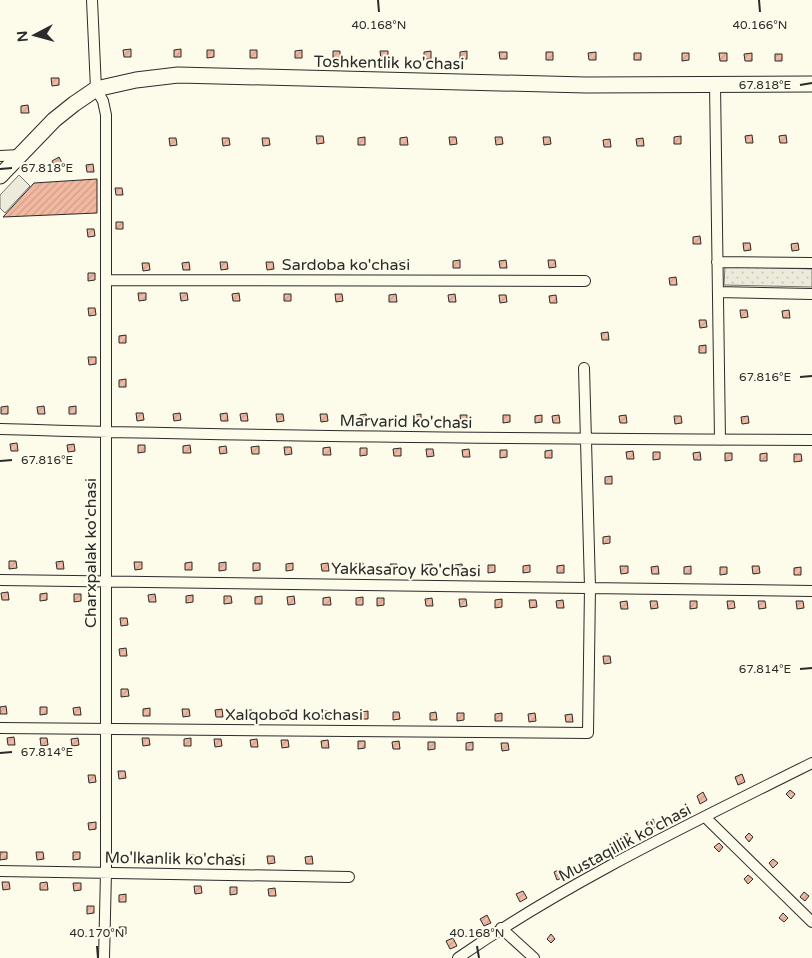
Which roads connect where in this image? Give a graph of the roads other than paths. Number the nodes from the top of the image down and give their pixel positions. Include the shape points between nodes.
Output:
1 (92, 0) edge
2 (714, 84) junction
3 (812, 84) edge
4 (96, 89) junction
5 (20, 155) junction
6 (0, 156) edge
7 (0, 176) edge
8 (717, 262) junction
9 (812, 263) edge
10 (107, 280) junction
11 (585, 281) dead end
12 (718, 292) junction
13 (812, 294) edge
14 (584, 368) dead end
15 (0, 429) edge
16 (107, 432) junction
17 (586, 439) junction
18 (720, 440) junction
19 (812, 440) edge
20 (0, 580) edge
21 (105, 581) junction
22 (590, 588) junction
23 (812, 591) edge
24 (0, 728) edge
25 (106, 729) junction
26 (812, 762) edge
27 (705, 817) junction
28 (0, 871) edge
29 (106, 872) junction
30 (349, 877) dead end
31 (812, 922) edge
32 (501, 928) junction
33 (104, 958) edge
34 (458, 958) edge
35 (534, 958) edge

1 - 4 street, Charxpalak ko'chasi
2 - 3 main road, Toshkentlik ko'chasi
2 - 4 main road, Toshkentlik ko'chasi via 586,85 178,75
2 - 8 street
4 - 5 main road, Toshkentlik ko'chasi via 54,120
4 - 10 street, Charxpalak ko'chasi via 106,115
5 - 6 street
5 - 7 main road, Toshkentlik ko'chasi
8 - 9 street
8 - 12 street
10 - 11 street, Sardoba ko'chasi
10 - 16 street, Charxpalak ko'chasi
12 - 13 street
12 - 18 street
14 - 17 street
15 - 16 street, Marvarid ko'chasi
16 - 17 street, Marvarid ko'chasi
16 - 21 street, Charxpalak ko'chasi
17 - 18 street, Marvarid ko'chasi
17 - 22 street
18 - 19 street, Marvarid ko'chasi
20 - 21 street, Yakkasaroy ko'chasi
21 - 22 street, Yakkasaroy ko'chasi
21 - 25 street, Charxpalak ko'chasi
22 - 23 street, Yakkasaroy ko'chasi
22 - 25 street, Xalqobod ko'chasi via 588,733
24 - 25 street, Xalqobod ko'chasi
25 - 29 street, Charxpalak ko'chasi
26 - 27 street, Mustaqillik ko'chasi
27 - 31 street
27 - 32 street, Mustaqillik ko'chasi via 664,836
28 - 29 street, Mo'lkanlik ko'chasi
29 - 30 street, Mo'lkanlik ko'chasi
29 - 33 street, Charxpalak ko'chasi
32 - 34 street, Mustaqillik ko'chasi
32 - 35 street

